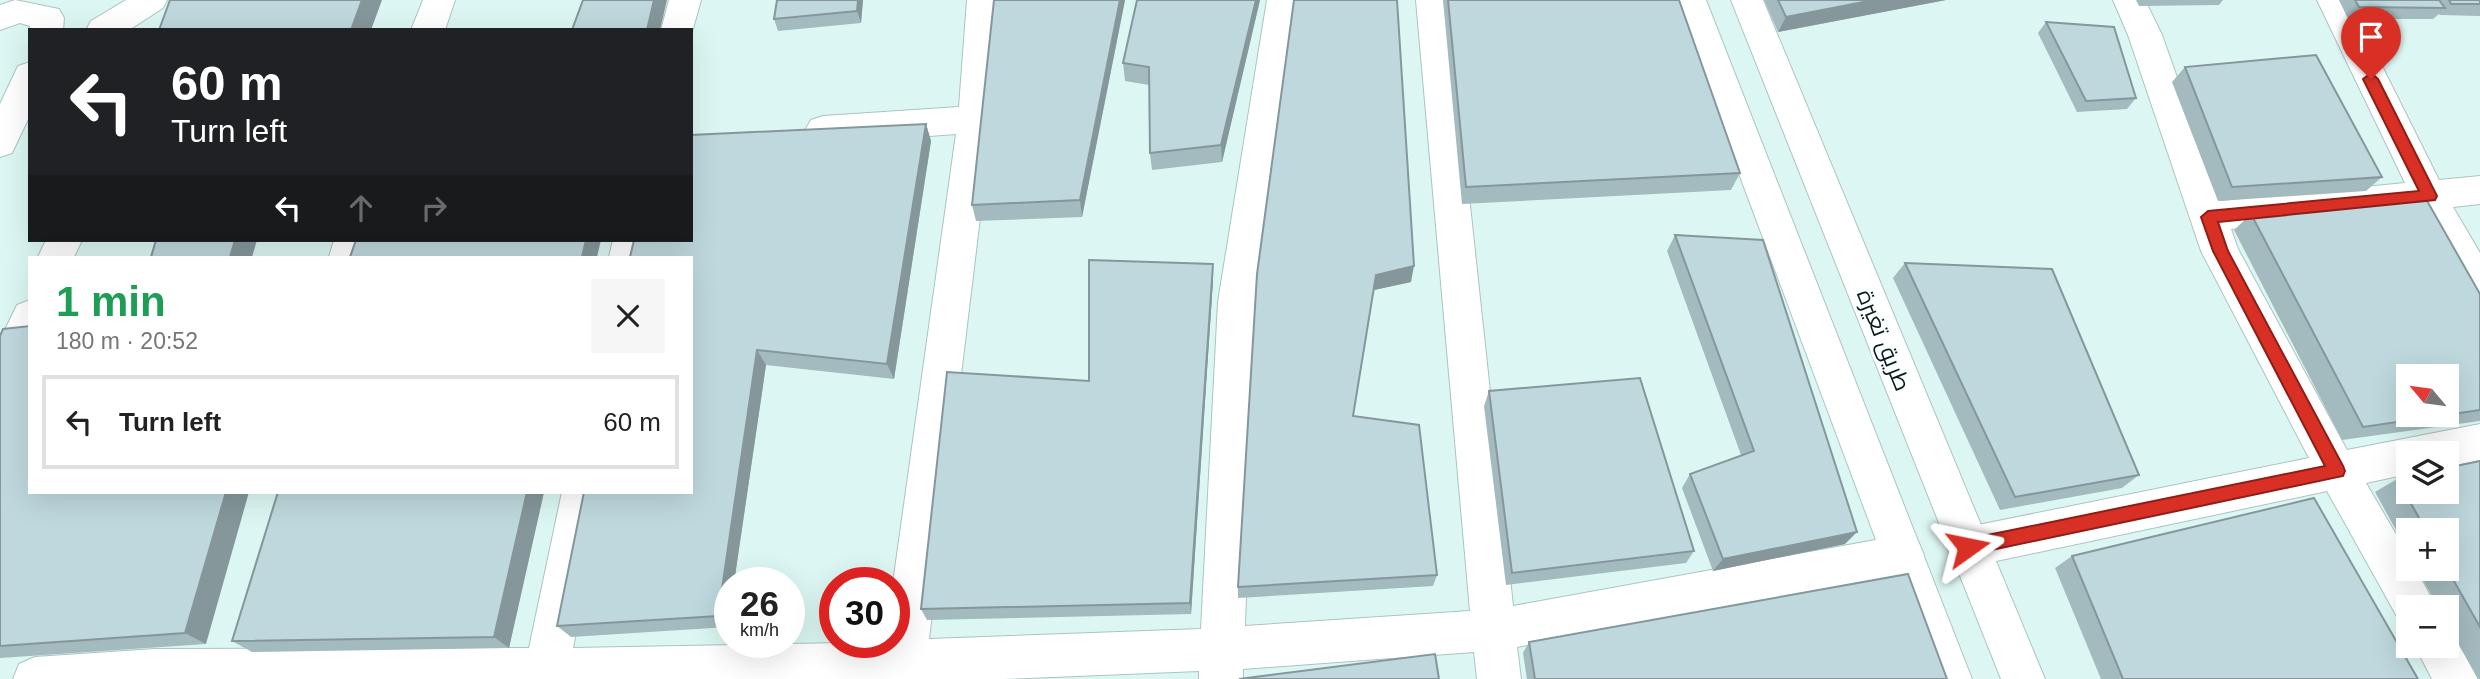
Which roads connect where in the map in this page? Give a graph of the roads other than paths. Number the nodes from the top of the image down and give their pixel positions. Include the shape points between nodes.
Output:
1 (151, 0) edge
2 (159, 0) edge
3 (439, 0) edge
4 (685, 0) edge
5 (983, 0) edge
6 (1283, 0) edge
7 (1432, 0) edge
8 (1690, 0) edge
9 (1747, 0) edge
10 (2129, 0) edge
11 (2333, 0) edge
12 (0, 18) edge
13 (46, 28) edge
14 (106, 28) edge
15 (149, 28) edge
16 (429, 28) edge
17 (678, 28) edge
18 (28, 80) edge
19 (28, 108) edge
20 (975, 119) junction
21 (786, 132) edge
22 (0, 143) edge
23 (2480, 190) edge
24 (2429, 196) junction
25 (2208, 217) junction
26 (2480, 283) edge
27 (28, 320) edge
28 (0, 382) edge
29 (2480, 442) edge
30 (2459, 446) edge
31 (2396, 459) edge
32 (2337, 471) junction
33 (582, 494) edge
34 (1968, 547) junction
35 (1903, 555) junction
36 (2408, 595) edge
37 (1494, 630) junction
38 (2444, 658) edge
39 (234, 660) edge
40 (1221, 664) edge
41 (904, 670) edge
42 (546, 674) edge
43 (35, 679) edge
44 (1499, 679) edge
45 (1950, 679) edge
46 (2022, 679) edge
47 (2456, 679) edge

1 - 14 street
2 - 15 street
3 - 16 street
4 - 17 street
5 - 20 street
6 - 40 street via 1237,302
7 - 37 street
8 - 35 street
9 - 34 street, طريق تغيرة
10 - 25 street
11 - 24 street
12 - 13 street via 19,11 47,18
18 - 22 street
19 - 22 street
20 - 21 street
20 - 41 street
23 - 24 street
24 - 25 street
24 - 26 street
25 - 32 street via 2220,251
27 - 28 street
29 - 30 street
31 - 32 street
32 - 34 street
32 - 36 street
33 - 42 street
34 - 46 street, طريق تغيرة
35 - 37 street
35 - 45 street
37 - 40 street
37 - 44 street
38 - 47 street
39 - 42 street
39 - 43 street
40 - 41 street
41 - 42 street

